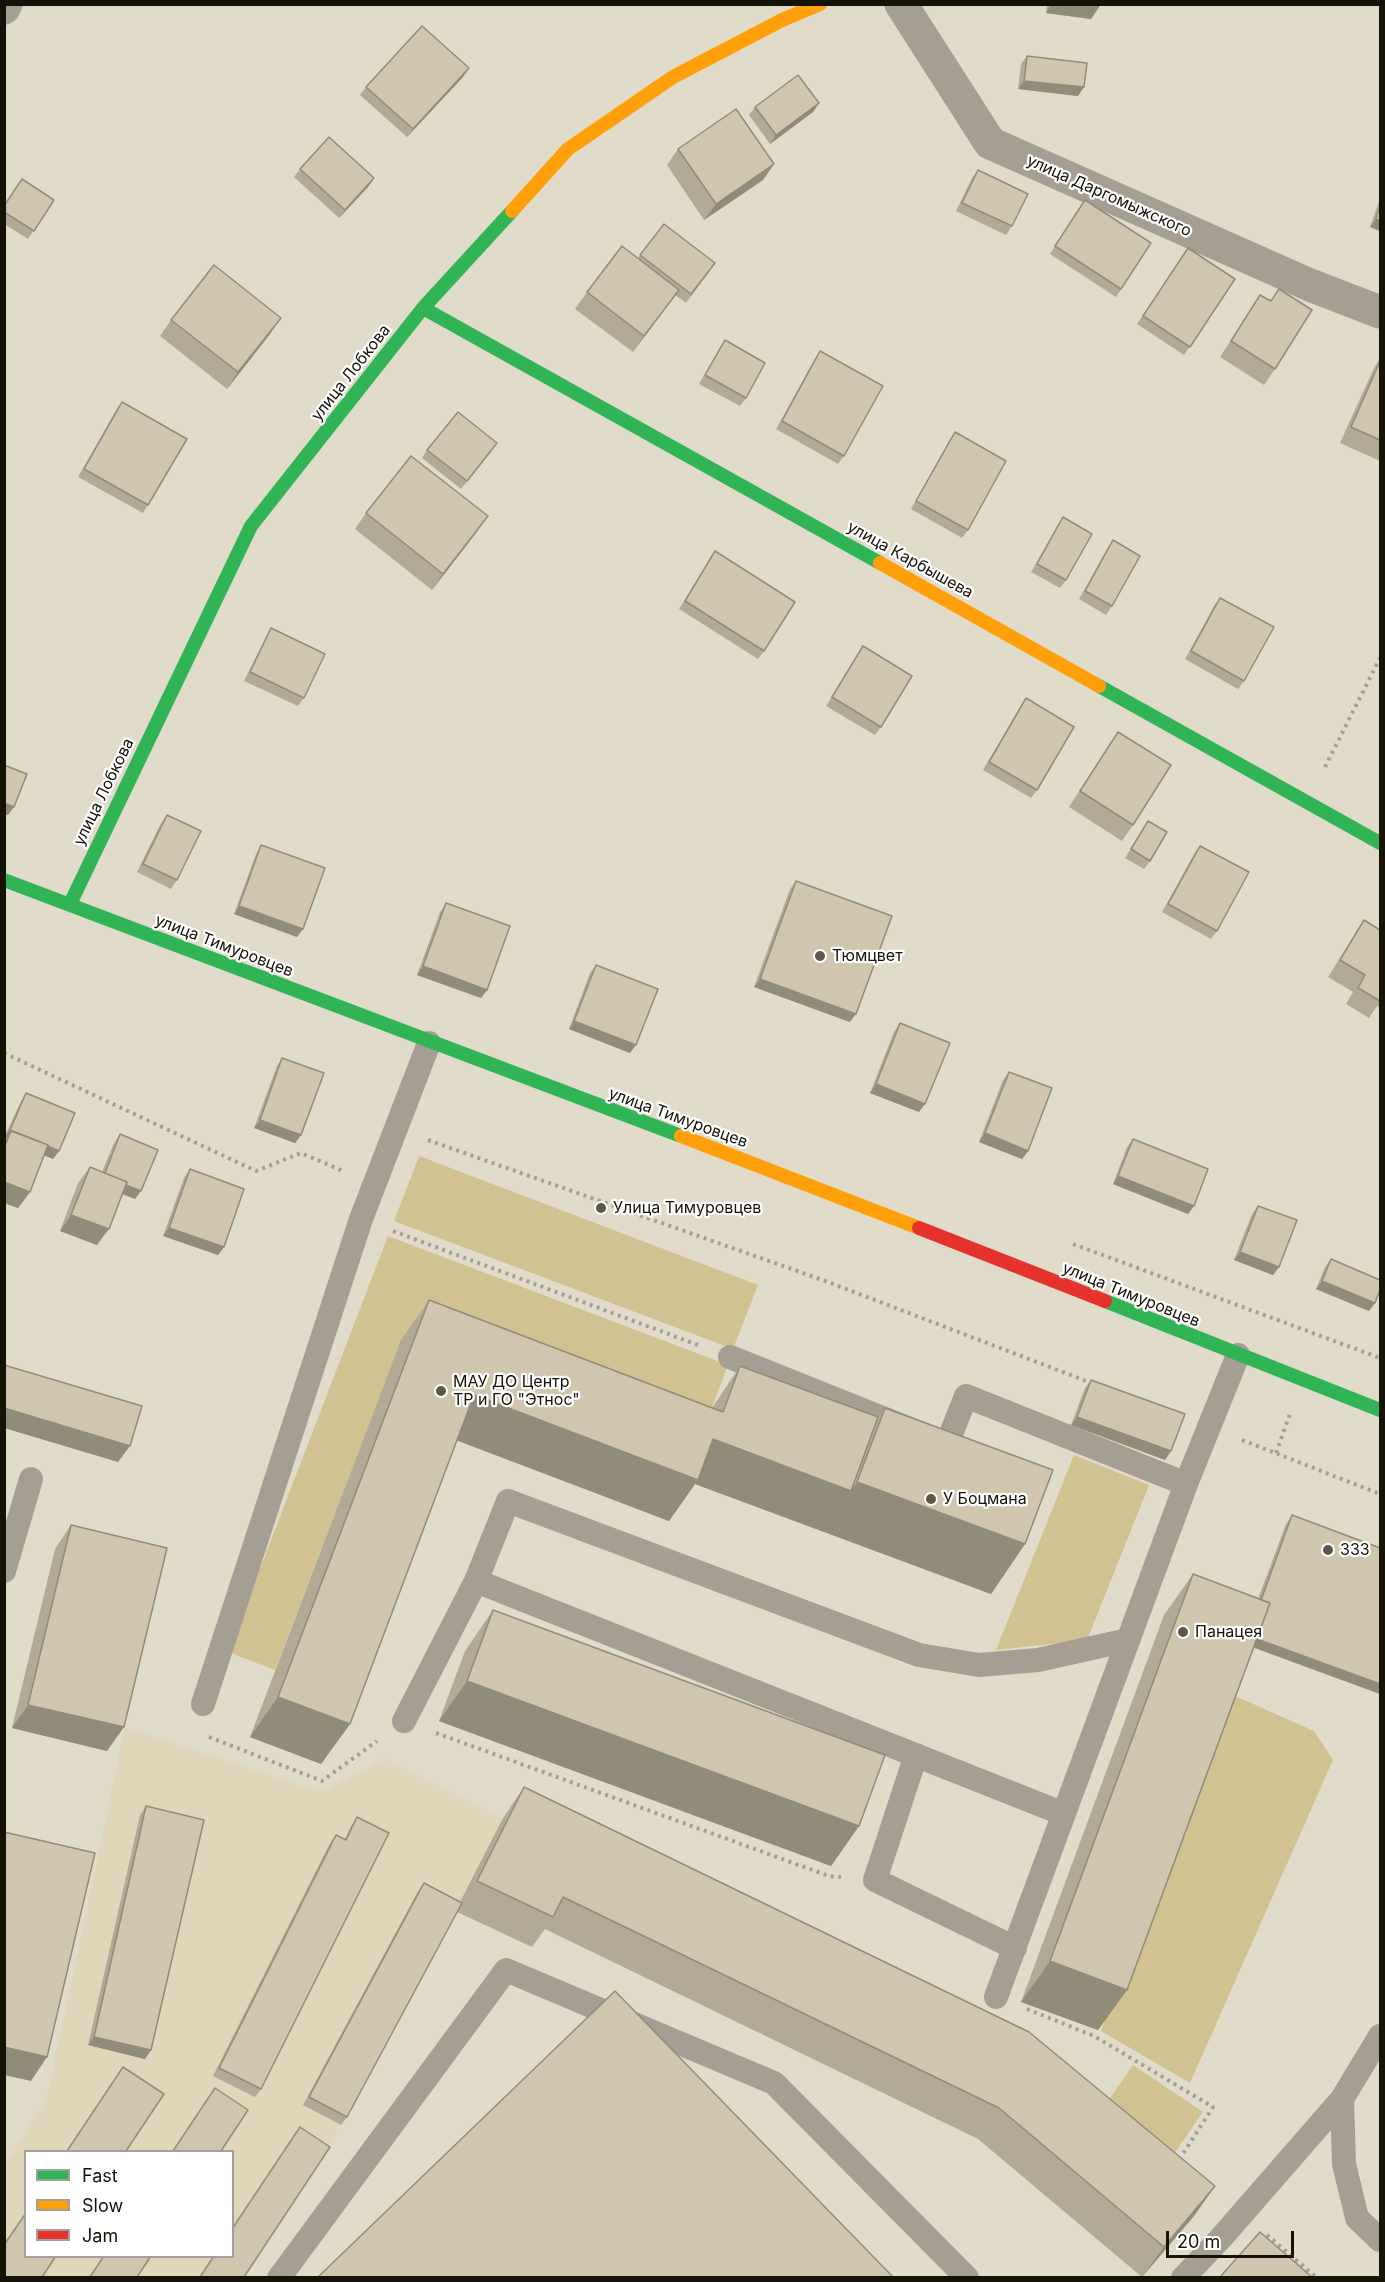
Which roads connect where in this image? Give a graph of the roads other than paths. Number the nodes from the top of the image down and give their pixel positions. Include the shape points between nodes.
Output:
1 (820, 4) edge
2 (901, 4) edge
3 (423, 308) junction
4 (1380, 312) edge
5 (1380, 843) edge
6 (4, 880) edge
7 (70, 904) junction
8 (429, 1043) junction
9 (1239, 1355) junction
10 (730, 1357) dead end
11 (1337, 1394) junction
12 (1380, 1410) edge
13 (1380, 1424) edge
14 (32, 1479) dead end
15 (1186, 1484) junction
16 (4, 1571) edge
17 (476, 1581) junction
18 (1128, 1640) junction
19 (202, 1704) road end
20 (404, 1721) road end
21 (916, 1755) junction
22 (1064, 1814) junction
23 (1015, 1948) junction
24 (996, 1997) road end
25 (1380, 2036) edge
26 (1342, 2099) junction
27 (1380, 2240) edge
28 (279, 2277) edge
29 (967, 2277) edge
30 (1183, 2277) edge

1 - 3 street, улица Лобкова via 673,77 568,149
2 - 4 street, улица Даргомыжского via 990,143 1310,285
3 - 5 street, улица Карбышева
3 - 7 street, улица Лобкова via 252,526
6 - 7 street, улица Тимуровцев
7 - 8 street, улица Тимуровцев
8 - 9 street, улица Тимуровцев via 795,1179
8 - 19 lane via 361,1219
9 - 11 street, улица Тимуровцев
9 - 15 lane
10 - 15 lane via 947,1444 966,1396
11 - 12 street, улица Тимуровцев
11 - 13 street, улица Тимуровцев
14 - 16 lane
15 - 18 lane
17 - 18 lane via 508,1501 919,1655 980,1665 1038,1660
17 - 20 lane
17 - 21 lane
18 - 22 lane
21 - 22 lane
21 - 23 lane via 875,1880
22 - 23 lane
23 - 24 lane
25 - 26 lane
26 - 27 lane via 1344,2164 1357,2218
26 - 30 lane
28 - 29 lane via 506,1970 774,2083

